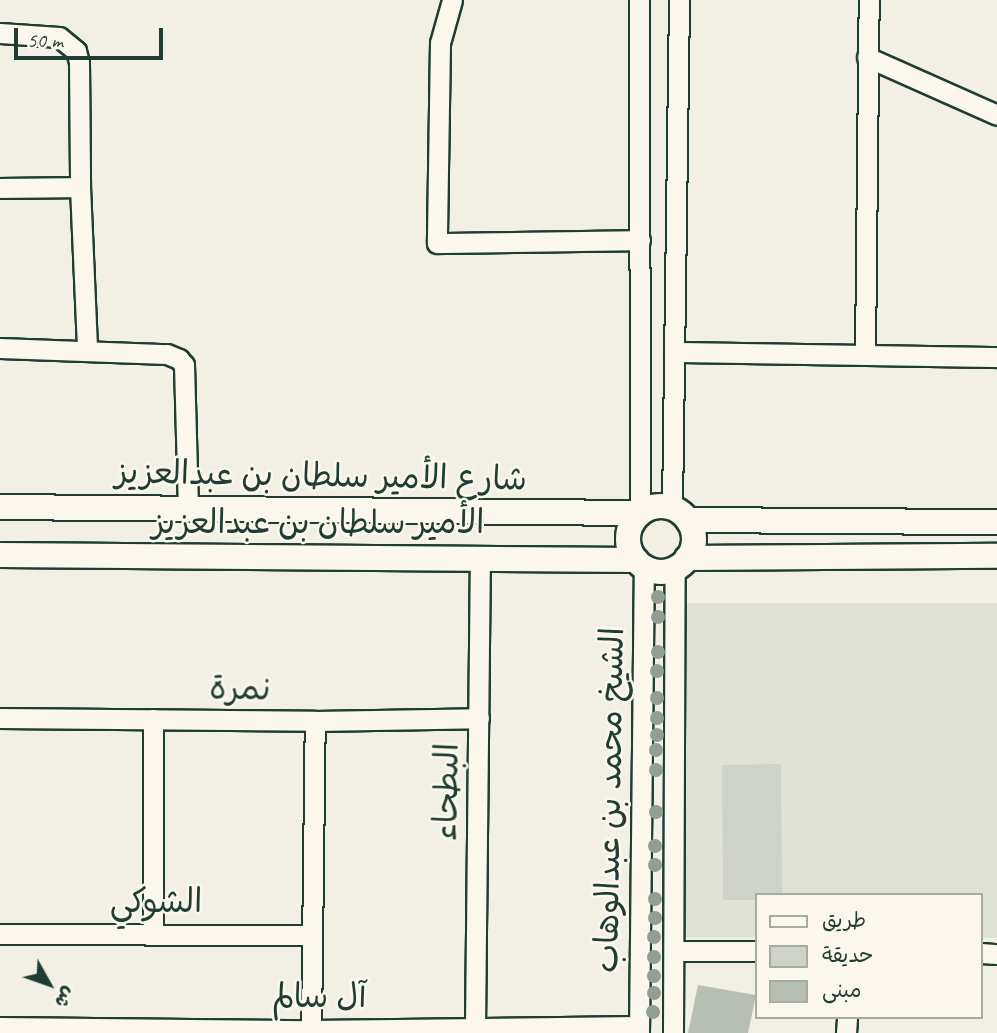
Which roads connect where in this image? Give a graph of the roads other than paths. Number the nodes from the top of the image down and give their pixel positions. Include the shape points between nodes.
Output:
1 (452, 0) edge
2 (639, 0) edge
3 (679, 0) edge
4 (869, 0) edge
5 (0, 33) edge
6 (867, 57) junction
7 (997, 115) edge
8 (79, 187) junction
9 (0, 188) edge
10 (639, 240) junction
11 (0, 348) edge
12 (87, 350) junction
13 (674, 352) junction
14 (865, 355) junction
15 (997, 357) edge
16 (0, 506) edge
17 (188, 506) junction
18 (640, 513) junction
19 (680, 514) junction
20 (997, 522) edge
21 (0, 555) edge
22 (997, 556) edge
23 (480, 557) junction
24 (681, 563) junction
25 (640, 564) junction
26 (0, 718) edge
27 (479, 718) junction
28 (153, 719) junction
29 (315, 721) junction
30 (153, 933) junction
31 (0, 934) edge
32 (312, 935) junction
33 (674, 951) junction
34 (755, 951) edge
35 (0, 1027) edge
36 (475, 1027) junction
37 (639, 1029) edge
38 (26, 1030) edge
39 (311, 1030) junction
40 (673, 1033) edge

1 - 10 street via 440,43 437,243
2 - 10 street
3 - 13 street
4 - 6 street
5 - 8 street via 47,35 68,42 76,51
6 - 7 street
6 - 14 street
8 - 9 street
8 - 12 street
10 - 18 street
11 - 12 street
12 - 17 street via 167,354 184,365
13 - 14 street
13 - 19 street
14 - 15 street
16 - 17 main road, شارع الأمير سلطان بن عبدالعزيز
17 - 18 main road, شارع الأمير سلطان بن عبدالعزيز
18 - 19 main road via 650,508
18 - 25 main road via 629,531 630,551
19 - 20 main road
19 - 24 main road via 694,539
21 - 23 main road, الأمير سلطان بن عبدالعزيز
22 - 24 main road
23 - 25 main road, الأمير سلطان بن عبدالعزيز
23 - 27 street, البطحاء
24 - 25 main road via 654,571
24 - 33 street, الشيخ محمد بن عبدالوهاب
25 - 37 street, الشيخ محمد بن عبدالوهاب
26 - 28 street, نمرة
27 - 29 street, نمرة
27 - 36 street, البطحاء
28 - 29 street, نمرة
28 - 30 street
29 - 32 street
30 - 31 street, الشوكي
30 - 32 street, الشوكي
32 - 39 street
33 - 34 street
33 - 40 street, الشيخ محمد بن عبدالوهاب
35 - 38 street, آل سالم
36 - 37 street, آل سالم
36 - 39 street, آل سالم
38 - 39 street, آل سالم

